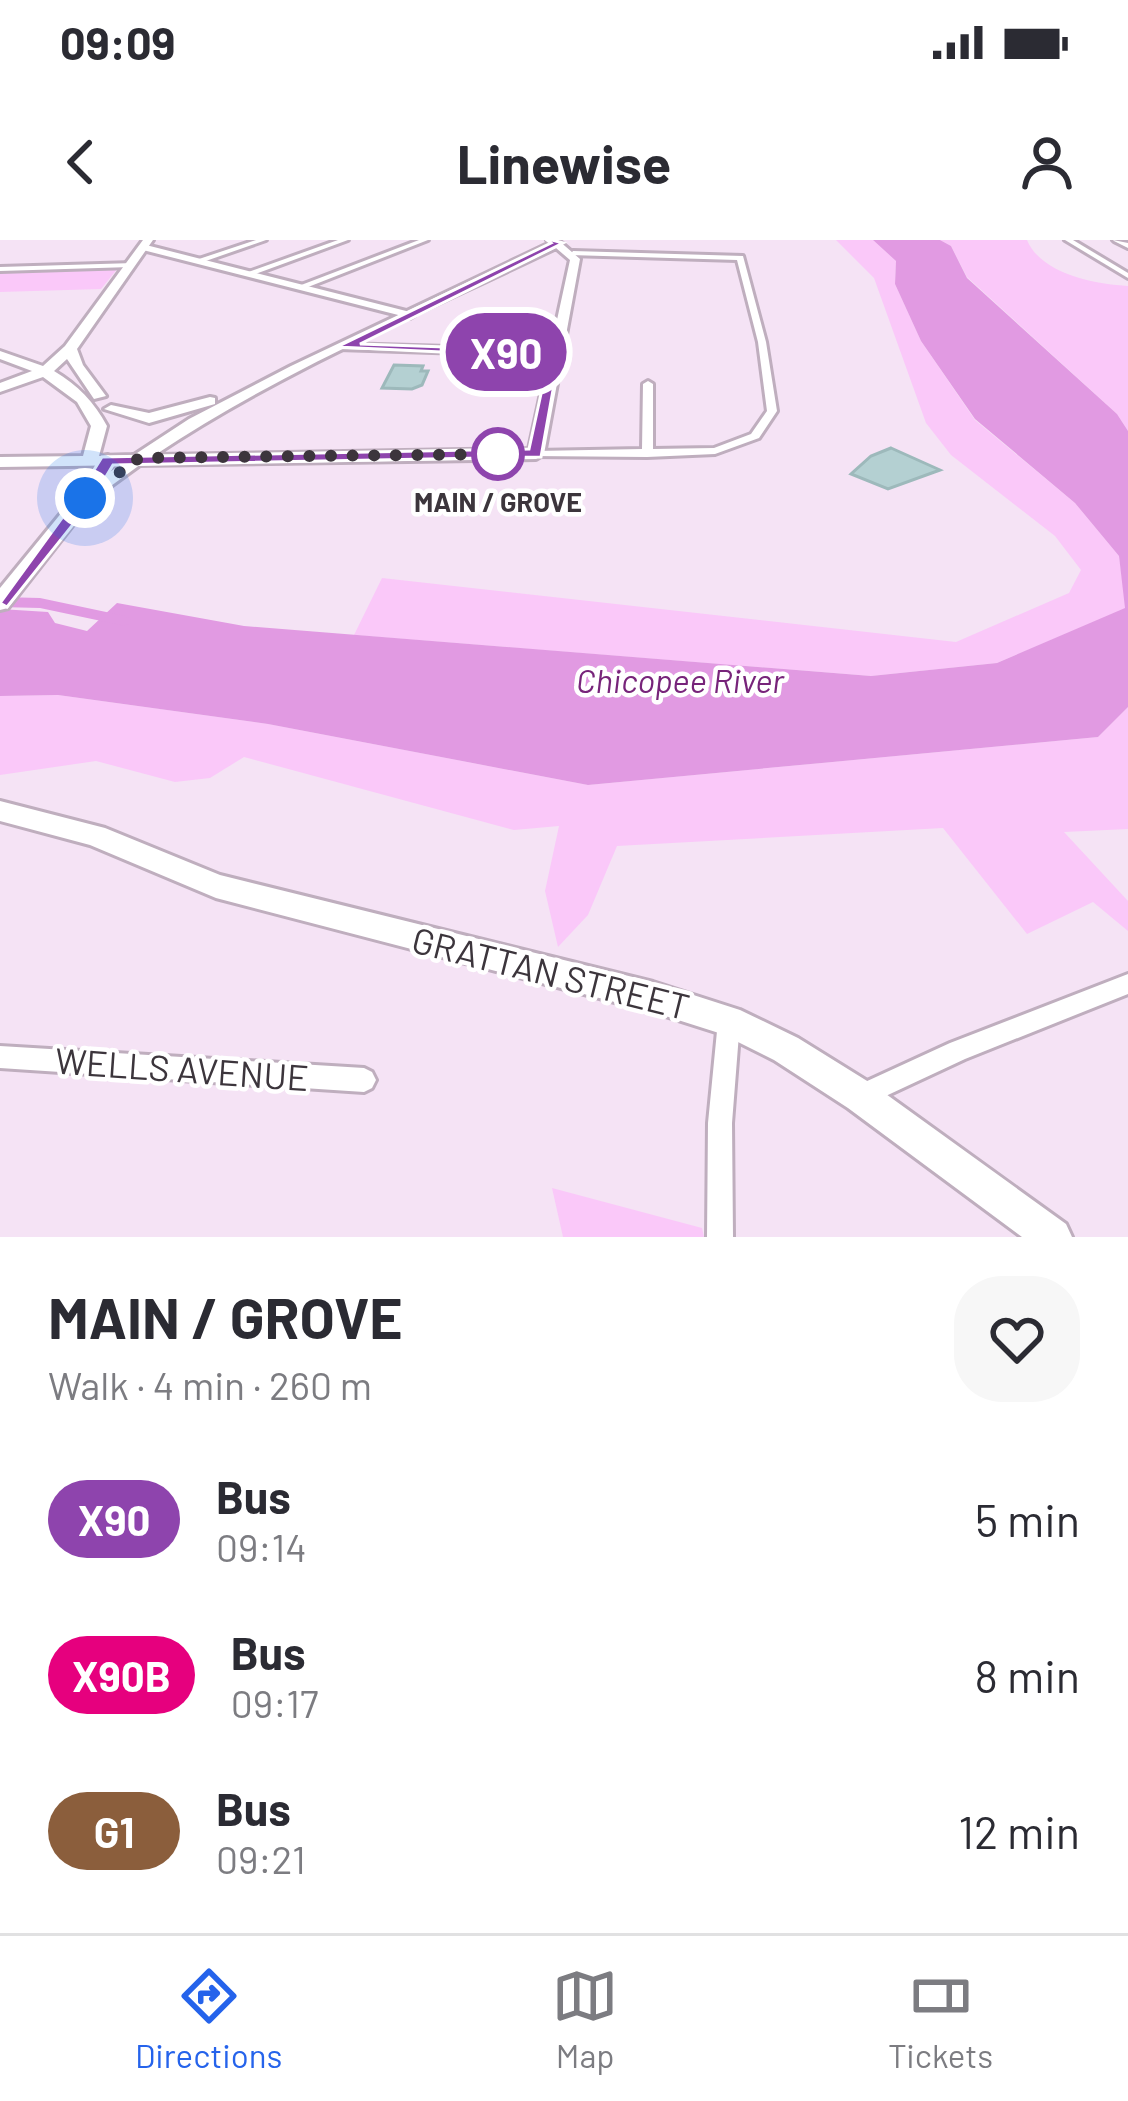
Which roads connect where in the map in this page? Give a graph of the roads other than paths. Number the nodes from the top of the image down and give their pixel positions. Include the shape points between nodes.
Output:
1 (263, 240) edge
2 (345, 240) edge
3 (424, 240) edge
4 (1069, 240) edge
5 (1116, 240) edge
6 (555, 242) edge
7 (1128, 246) edge
8 (139, 253) edge
9 (527, 260) junction
10 (573, 260) junction
11 (197, 261) junction
12 (0, 269) edge
13 (247, 274) junction
14 (1128, 276) edge
15 (300, 287) junction
16 (410, 315) junction
17 (343, 347) junction
18 (70, 349) junction
19 (556, 353) junction
20 (5, 357) edge
21 (296, 369) junction
22 (46, 371) junction
23 (648, 384) dead end
24 (0, 388) edge
25 (105, 403) junction
26 (108, 448) junction
27 (536, 454) junction
28 (647, 454) junction
29 (139, 458) junction
30 (0, 462) edge
31 (80, 502) junction
32 (0, 603) edge
33 (0, 811) edge
34 (1128, 984) edge
35 (729, 1021) junction
36 (0, 1057) edge
37 (364, 1080) dead end
38 (860, 1096) junction
39 (720, 1237) edge
40 (1053, 1237) edge

1 - 11 street
2 - 13 street
3 - 15 street
4 - 14 street
5 - 7 street
6 - 9 main road
6 - 10 main road
8 - 11 street
8 - 12 street
8 - 18 main road
9 - 10 main road
9 - 16 main road
10 - 19 main road
10 - 28 street via 742,262 772,411 748,440 700,453
11 - 13 street
13 - 15 street
15 - 16 street
16 - 17 main road
17 - 19 street
17 - 21 main road
18 - 20 main road
18 - 22 main road
18 - 25 main road
19 - 27 main road
20 - 22 main road
21 - 25 main road via 160,417 134,418
21 - 29 main road
22 - 24 main road
22 - 25 main road via 65,374
22 - 26 main road via 95,416
23 - 28 street
25 - 26 main road
26 - 29 main road
26 - 30 main road
26 - 31 main road via 78,482
27 - 28 street
27 - 29 main road
29 - 31 main road
31 - 32 main road
33 - 35 main road, GRATTAN STREET via 96,836 216,886
34 - 38 street
35 - 38 main road, GRATTAN STREET
35 - 39 street
36 - 37 street, WELLS AVENUE
38 - 40 main road, GRATTAN STREET

